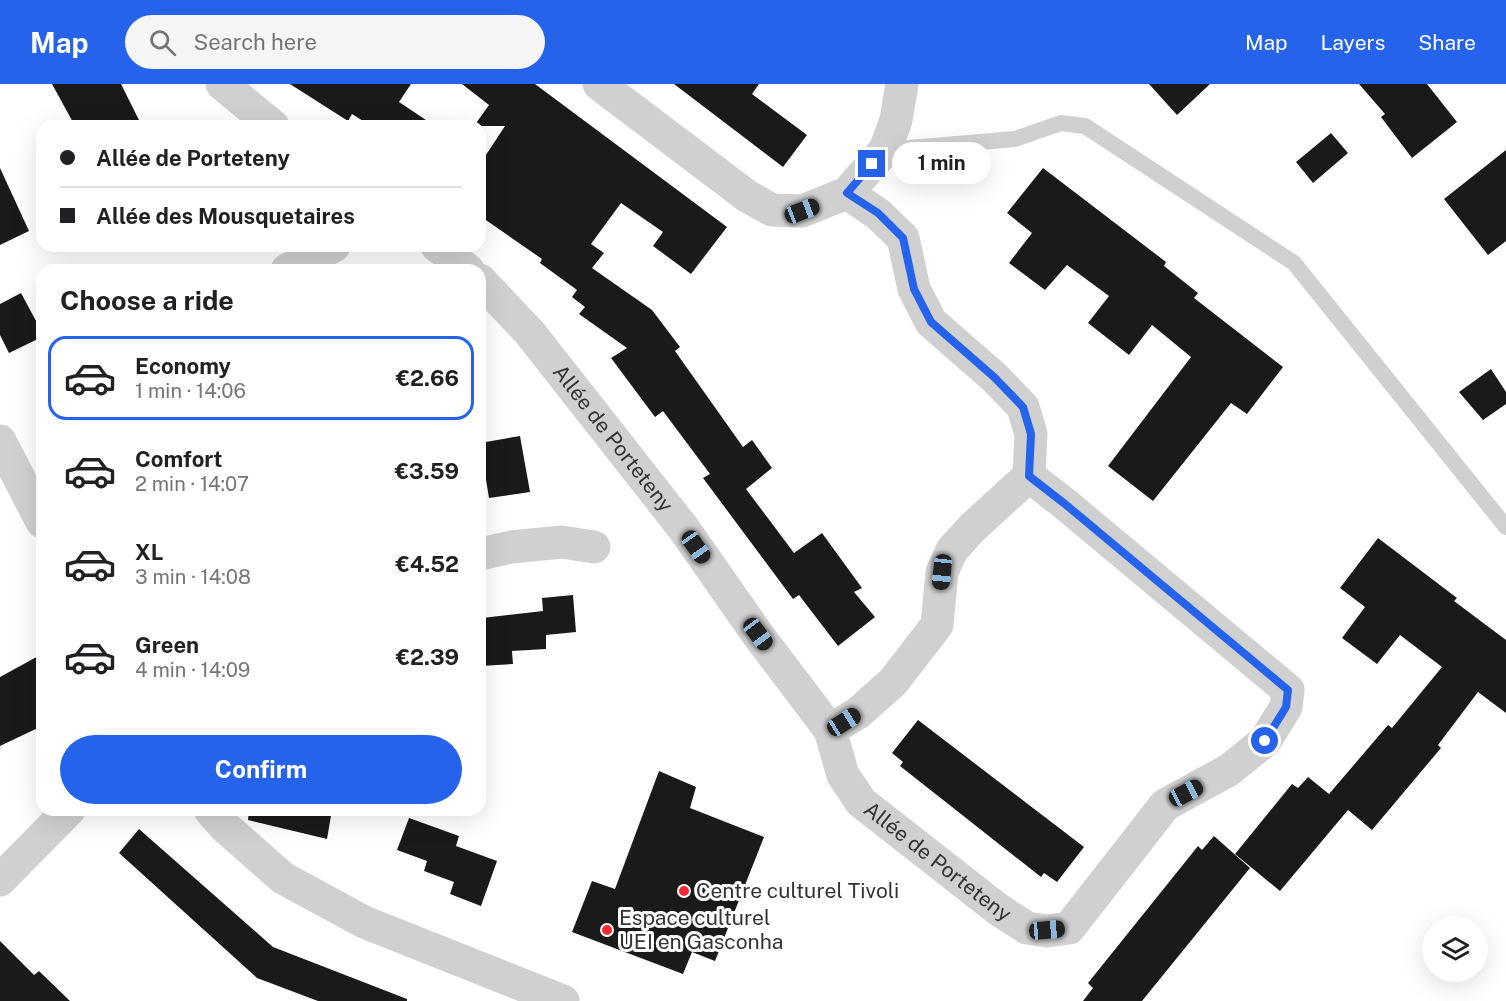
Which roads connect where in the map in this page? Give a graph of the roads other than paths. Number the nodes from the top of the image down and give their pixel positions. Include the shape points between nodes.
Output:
1 (599, 84) edge
2 (902, 84) edge
3 (226, 85) edge
4 (266, 120) edge
5 (885, 150) junction
6 (847, 193) junction
7 (322, 252) edge
8 (445, 252) edge
9 (299, 264) edge
10 (460, 264) edge
11 (486, 286) edge
12 (0, 441) edge
13 (1029, 476) junction
14 (36, 510) edge
15 (1506, 527) edge
16 (594, 547) dead end
17 (486, 553) edge
18 (830, 730) junction
19 (63, 816) edge
20 (215, 816) edge
21 (0, 880) edge
22 (563, 1001) edge

1 - 6 street via 747,196 772,210 802,211
2 - 5 street via 896,120
3 - 4 street
5 - 6 street
5 - 15 lane via 1015,139 1061,123 1085,126 1294,263
6 - 13 street via 878,213 903,238 914,289 931,322 1023,407 1031,434
7 - 9 street
8 - 10 street
11 - 18 street, Allée de Porteteny via 530,333 684,529
12 - 14 street
13 - 18 street via 952,550 942,572 937,625 894,682 858,713
13 - 18 street, Allée de Porteteny via 1288,690 1286,707 1265,741 1229,770 1165,805 1069,928 1047,930 1027,928 999,910 861,802 843,775
16 - 17 street via 562,542
19 - 21 street
20 - 22 street via 283,878 364,922

